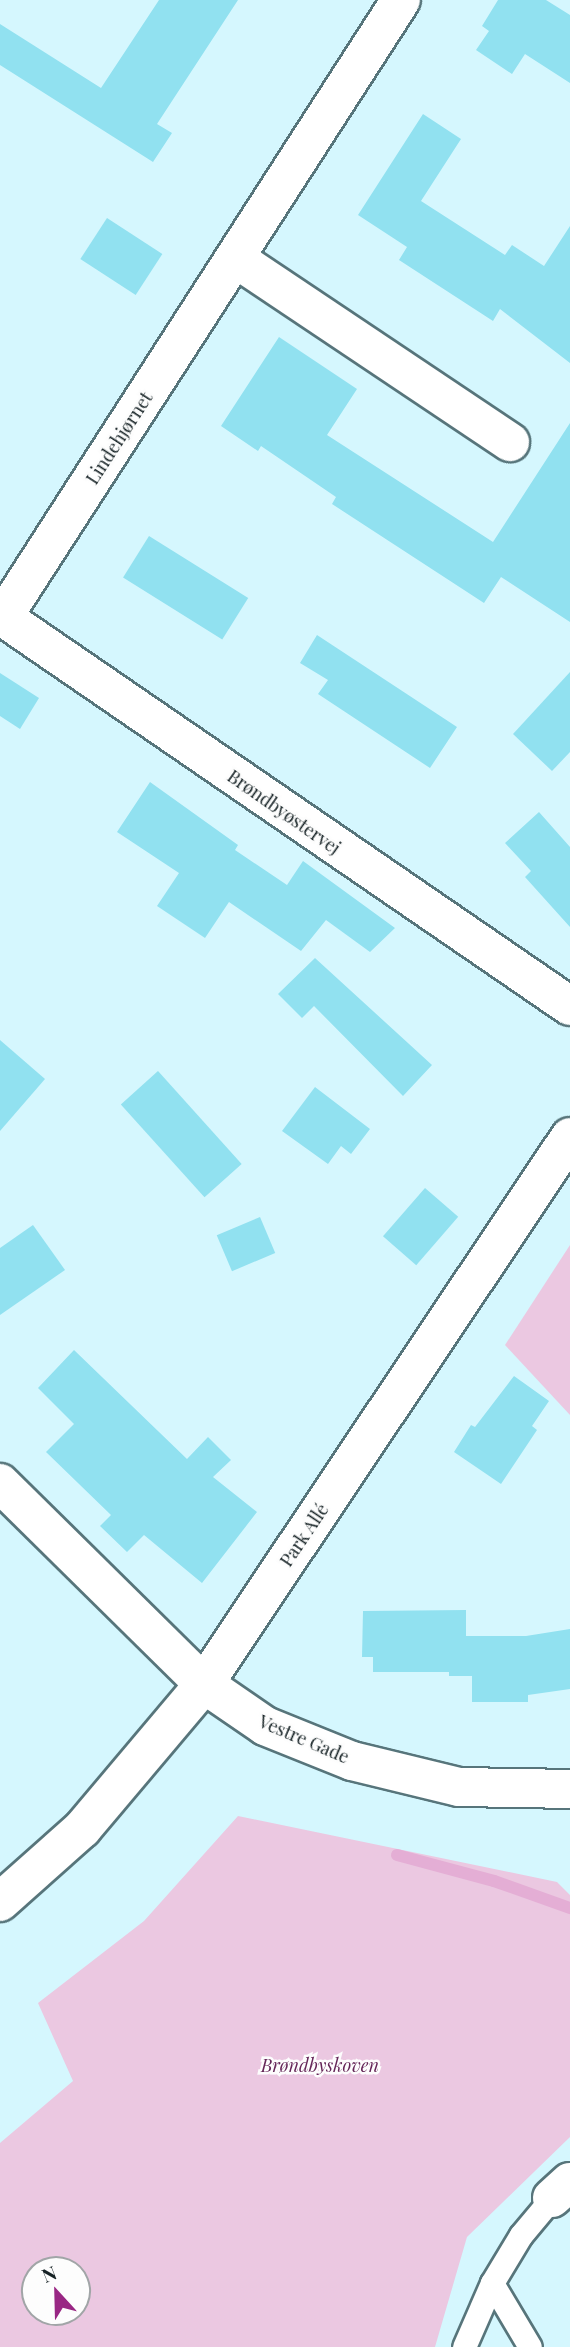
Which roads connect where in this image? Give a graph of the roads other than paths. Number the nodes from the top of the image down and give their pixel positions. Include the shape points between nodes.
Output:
1 (401, 0) edge
2 (235, 258) junction
3 (510, 442) dead end
4 (1, 616) edge
5 (570, 1006) edge
6 (570, 1138) edge
7 (0, 1483) edge
8 (204, 1684) junction
9 (570, 1789) edge
10 (0, 1902) edge
11 (561, 2190) edge
12 (492, 2283) junction
13 (464, 2347) edge
14 (530, 2347) edge

1 - 2 street, Lindehjørnet
2 - 3 street
2 - 4 street, Lindehjørnet
4 - 5 street, Brøndbyøstervej
6 - 8 street, Park Allé
7 - 8 street, Vestre Gade
8 - 9 street, Vestre Gade via 265,1726 352,1761 459,1787
8 - 10 street, Park Allé via 82,1829
11 - 12 lane via 520,2235
12 - 13 lane
12 - 14 lane

